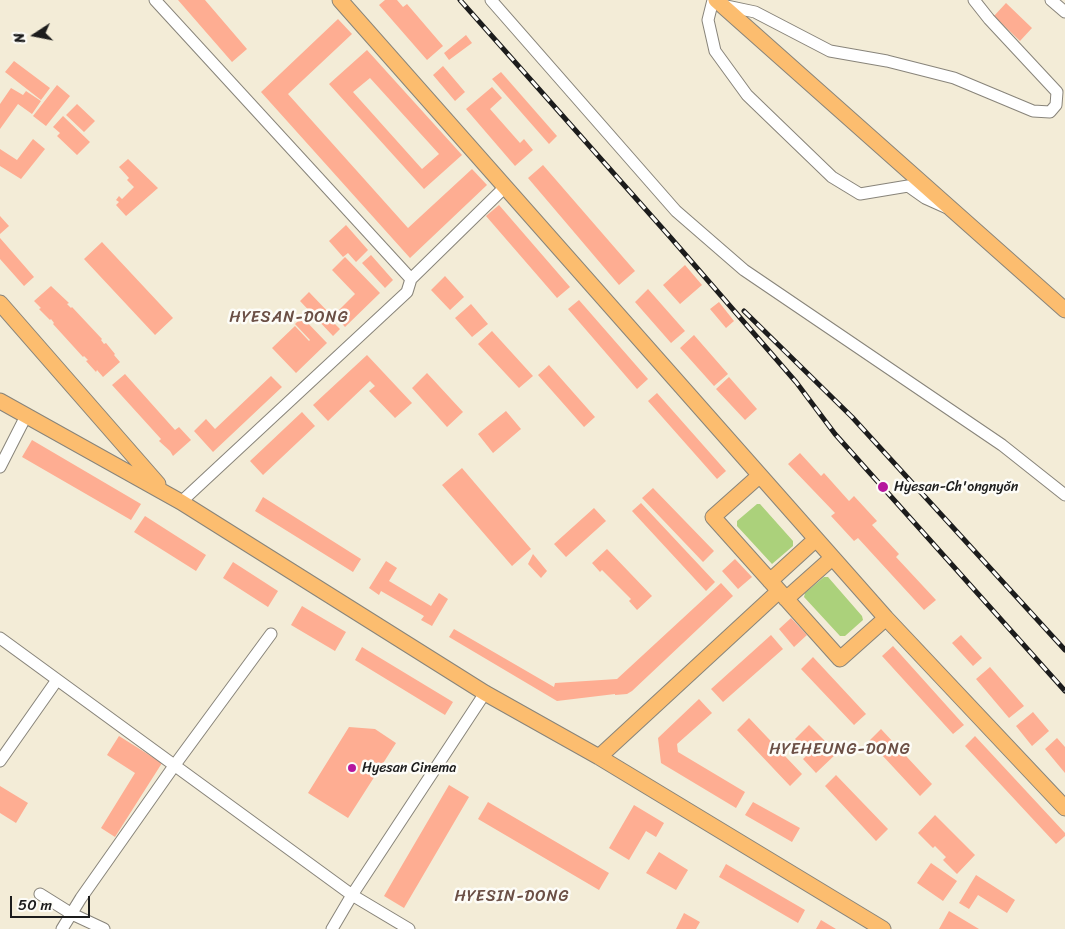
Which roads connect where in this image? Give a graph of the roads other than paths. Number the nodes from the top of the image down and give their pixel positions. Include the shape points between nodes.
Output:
1 (155, 0) edge
2 (340, 0) edge
3 (490, 0) edge
4 (974, 0) edge
5 (1051, 0) edge
6 (717, 2) edge
7 (1065, 12) edge
8 (504, 188) junction
9 (954, 210) junction
10 (411, 279) junction
11 (0, 303) edge
12 (1065, 310) edge
13 (0, 402) edge
14 (26, 416) junction
15 (0, 467) edge
16 (759, 476) junction
17 (166, 493) junction
18 (1065, 495) edge
19 (182, 502) junction
20 (816, 539) junction
21 (832, 558) junction
22 (778, 590) junction
23 (886, 618) junction
24 (271, 634) dead end
25 (0, 638) edge
26 (57, 680) junction
27 (485, 693) junction
28 (599, 757) junction
29 (0, 761) edge
30 (174, 766) junction
31 (1065, 808) edge
32 (40, 894) dead end
33 (352, 895) junction
34 (72, 914) junction
35 (62, 929) edge
36 (104, 929) edge
37 (332, 929) edge
38 (410, 929) edge
39 (883, 929) edge

1 - 10 street
2 - 8 main road
3 - 18 street via 676,211 737,264 1002,445
4 - 6 street via 1057,92 1056,105 1050,112 1033,111 954,78 830,51 754,12
5 - 7 street
6 - 9 main road
6 - 9 street via 708,20 715,51 747,95 832,177 860,194 908,186 925,198
8 - 10 street
8 - 16 main road
9 - 12 main road
10 - 19 street via 407,292
11 - 17 main road
13 - 14 main road
14 - 15 street
14 - 17 main road
16 - 20 main road
16 - 22 main road via 713,517
17 - 19 main road
19 - 27 main road
20 - 21 main road
20 - 22 main road
21 - 22 main road
21 - 23 main road
22 - 23 main road via 840,659
22 - 28 main road
23 - 31 main road
24 - 30 street
25 - 26 street
26 - 29 street
26 - 30 street
27 - 28 main road
27 - 33 street
28 - 39 main road
30 - 33 street
30 - 34 street
32 - 34 street
33 - 37 street
33 - 38 street
34 - 35 street
34 - 36 street

